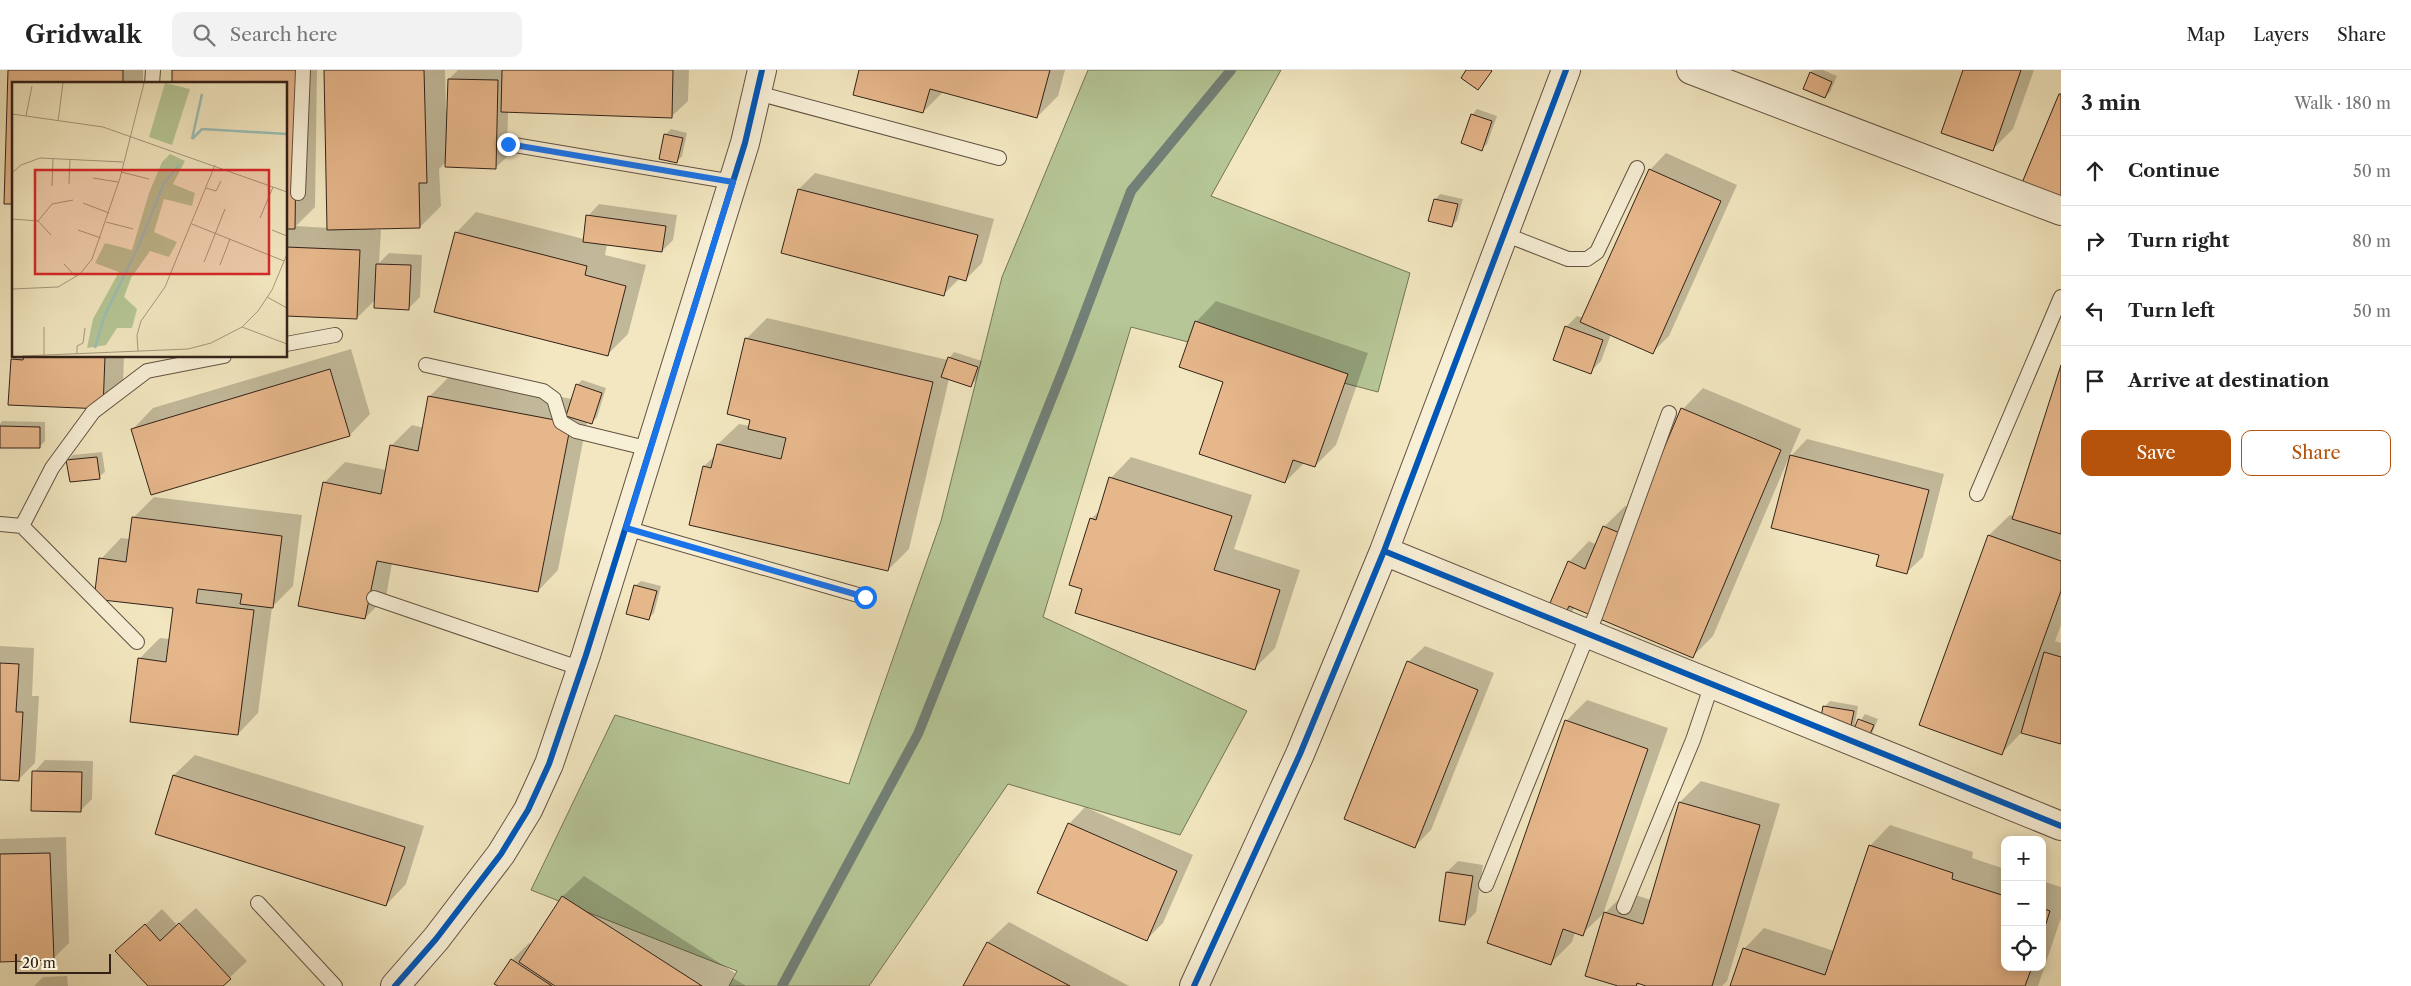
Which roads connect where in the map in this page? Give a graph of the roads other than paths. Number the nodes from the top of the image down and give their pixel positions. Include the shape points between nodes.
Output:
1 (303, 70) edge
2 (1566, 70) edge
3 (1691, 70) edge
4 (760, 82) edge
5 (508, 144) dead end
6 (999, 158) dead end
7 (1637, 168) dead end
8 (733, 182) junction
9 (298, 193) dead end
10 (2061, 211) edge
11 (1504, 234) junction
12 (2061, 297) edge
13 (335, 335) dead end
14 (288, 344) edge
15 (214, 358) edge
16 (426, 365) dead end
17 (1669, 413) dead end
18 (650, 449) junction
19 (1976, 494) dead end
20 (0, 524) edge
21 (22, 526) junction
22 (626, 528) junction
23 (1384, 551) junction
24 (865, 597) dead end
25 (374, 598) dead end
26 (1588, 634) junction
27 (137, 642) dead end
28 (582, 670) junction
29 (1712, 684) junction
30 (2061, 826) edge
31 (1486, 885) dead end
32 (258, 903) dead end
33 (1624, 907) dead end
34 (336, 986) edge
35 (395, 986) edge
36 (1194, 986) edge

1 - 9 lane
2 - 11 street
3 - 10 street
4 - 6 lane
4 - 8 street
5 - 8 lane
7 - 11 lane via 1598,252 1587,259 1568,259
8 - 18 street
11 - 23 street
12 - 19 lane
13 - 14 lane
15 - 21 lane via 147,371 93,412 52,468
16 - 18 lane via 543,391 554,399 561,422 576,431
17 - 26 lane
18 - 22 street
20 - 21 lane
21 - 27 lane
22 - 24 lane
22 - 28 street
23 - 26 street
23 - 36 street via 1300,754
25 - 28 lane
26 - 29 street
26 - 31 lane
28 - 35 street via 549,764 528,810 469,898
29 - 30 street
29 - 33 lane via 1693,740
32 - 34 lane

